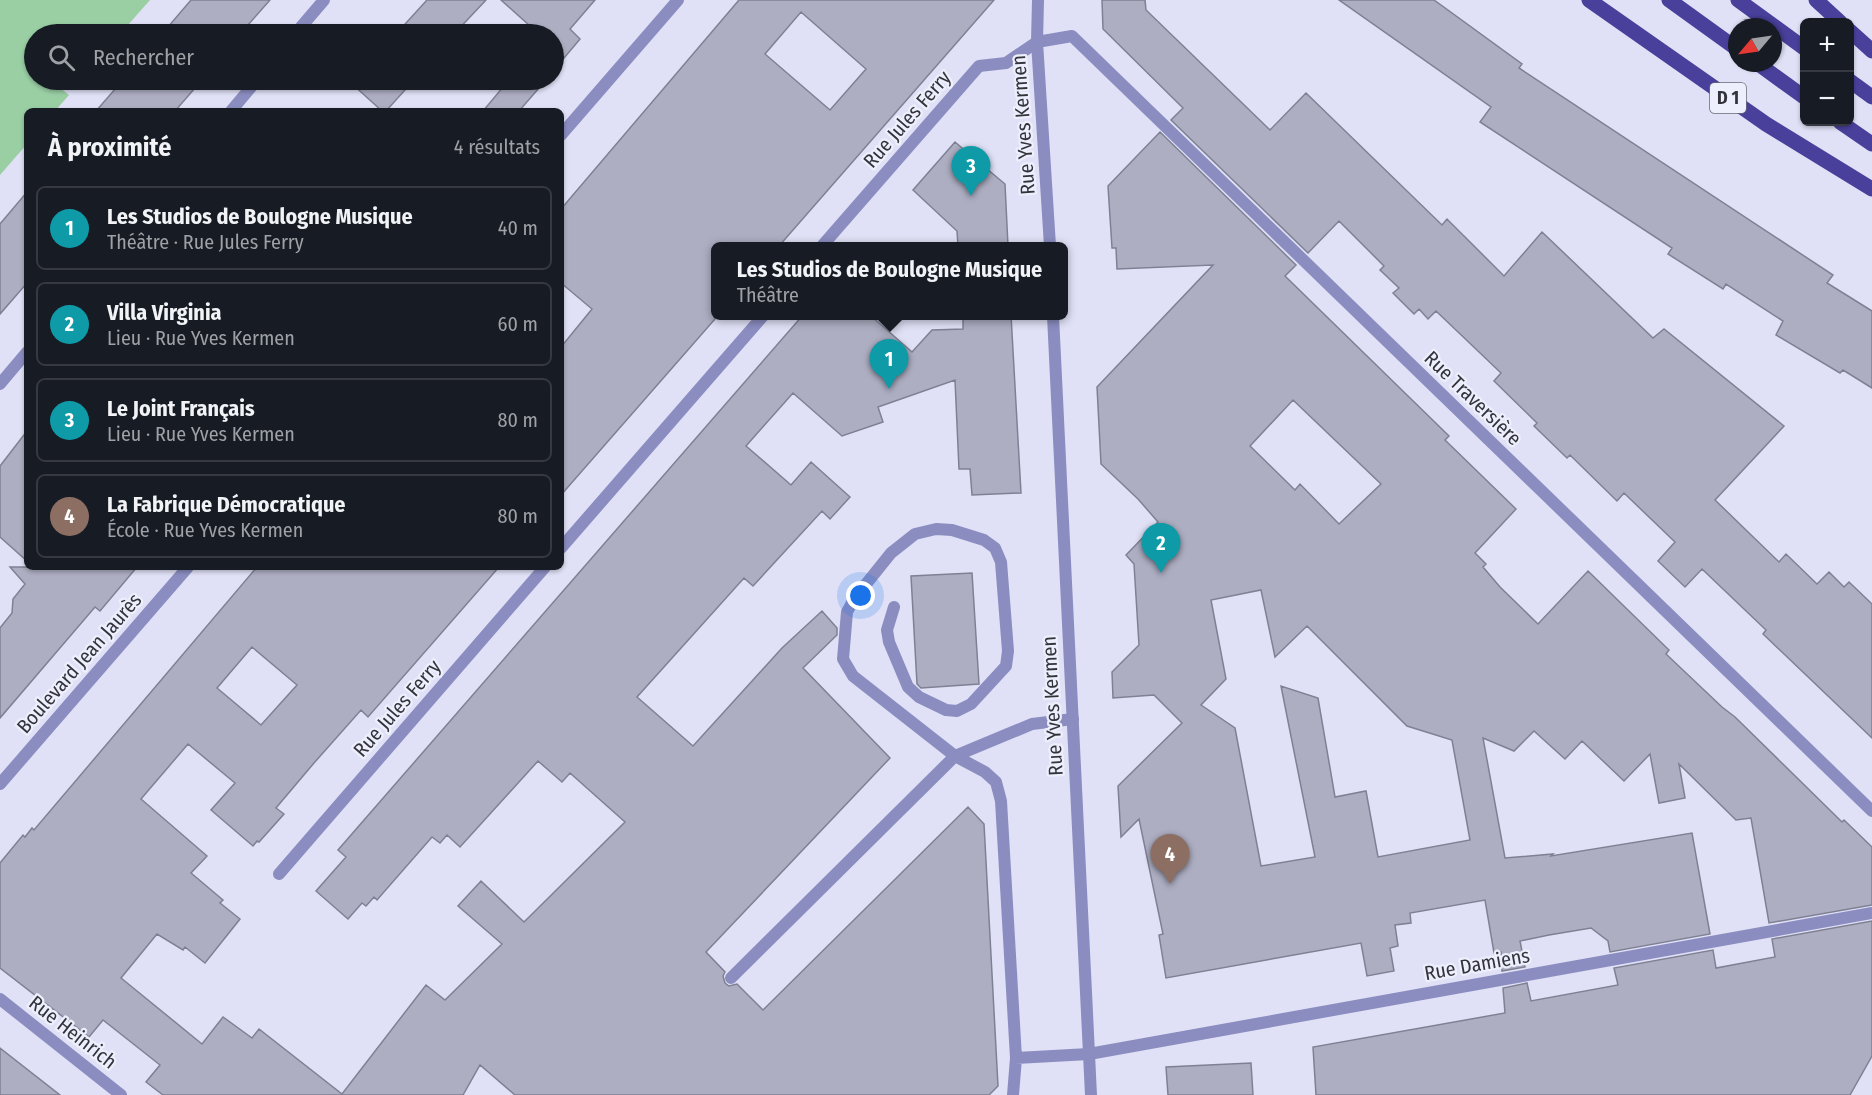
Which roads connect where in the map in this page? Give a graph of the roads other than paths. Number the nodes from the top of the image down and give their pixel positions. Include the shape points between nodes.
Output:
1 (324, 0) edge
2 (678, 0) edge
3 (1038, 0) edge
4 (1589, 0) edge
5 (1669, 0) edge
6 (1738, 0) edge
7 (1816, 0) edge
8 (1836, 18) edge
9 (304, 24) edge
10 (1854, 35) edge
11 (1038, 42) junction
12 (1728, 43) edge
13 (1800, 45) edge
14 (1872, 51) edge
15 (1769, 72) edge
16 (1854, 84) edge
17 (249, 90) edge
18 (1800, 94) edge
19 (1872, 98) edge
20 (234, 108) edge
21 (1846, 126) edge
22 (564, 132) edge
23 (1872, 144) edge
24 (1872, 189) edge
25 (825, 242) edge
26 (1050, 242) edge
27 (759, 320) edge
28 (1053, 320) edge
29 (24, 356) edge
30 (0, 384) edge
31 (564, 545) edge
32 (185, 570) edge
33 (542, 570) edge
34 (894, 607) dead end
35 (1072, 718) junction
36 (955, 756) junction
37 (0, 784) edge
38 (1872, 811) edge
39 (279, 874) dead end
40 (1872, 913) edge
41 (731, 978) dead end
42 (0, 999) edge
43 (1089, 1054) junction
44 (1016, 1058) junction
45 (122, 1095) edge
46 (1012, 1095) edge
47 (1091, 1095) edge

1 - 9 street
2 - 22 street
3 - 11 street, Rue Yves Kermen
4 - 24 main road, D 1 via 1766,124
5 - 12 main road
6 - 13 main road
7 - 8 main road
10 - 14 main road
11 - 25 street, Rue Jules Ferry via 1006,63 979,66
11 - 26 street, Rue Yves Kermen
11 - 38 street, Rue Traversière via 1072,36
15 - 18 main road, D 1
16 - 19 main road
17 - 20 street
21 - 23 main road
27 - 31 street
28 - 35 street, Rue Yves Kermen
29 - 30 street
32 - 37 street, Boulevard Jean Jaurès
33 - 39 street, Rue Jules Ferry
34 - 36 street via 888,636 908,687 946,710 957,711 971,704 1006,666 1001,562 995,548 984,540 952,530 915,534 891,554 847,612 843,659 853,676
35 - 36 street via 1032,724
35 - 43 street, Rue Yves Kermen
36 - 41 street
36 - 44 street via 996,782 1001,801
40 - 43 street, Rue Damiens
42 - 45 street, Rue Heinrich
43 - 44 street, Rue Damiens
43 - 47 street, Rue Yves Kermen
44 - 46 street

